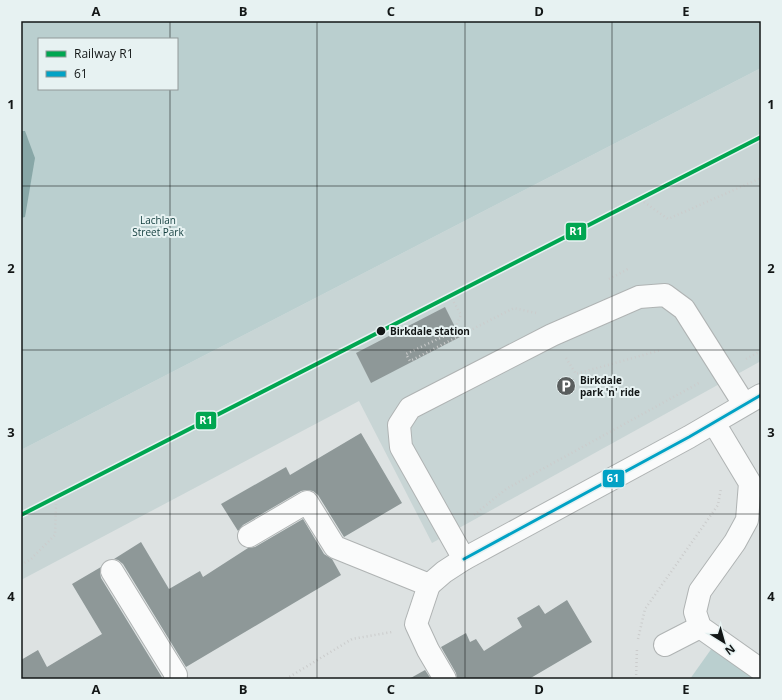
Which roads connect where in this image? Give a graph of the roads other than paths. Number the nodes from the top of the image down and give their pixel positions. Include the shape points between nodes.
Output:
1 (752, 400) edge
2 (714, 423) junction
3 (249, 536) dead end
4 (464, 559) junction
5 (112, 571) dead end
6 (429, 584) junction
7 (700, 627) junction
8 (666, 645) dead end
9 (761, 670) edge
10 (175, 679) edge
11 (445, 679) edge

1 - 2 street
1 - 4 street via 684,309 665,295 640,297 552,335 410,408 399,425 401,447
2 - 4 street
2 - 7 street via 750,483 748,513 735,542 700,591 696,612
3 - 6 street via 307,502 335,547
4 - 6 street
5 - 10 street via 176,675
6 - 11 street via 416,624
7 - 8 street
7 - 9 street

